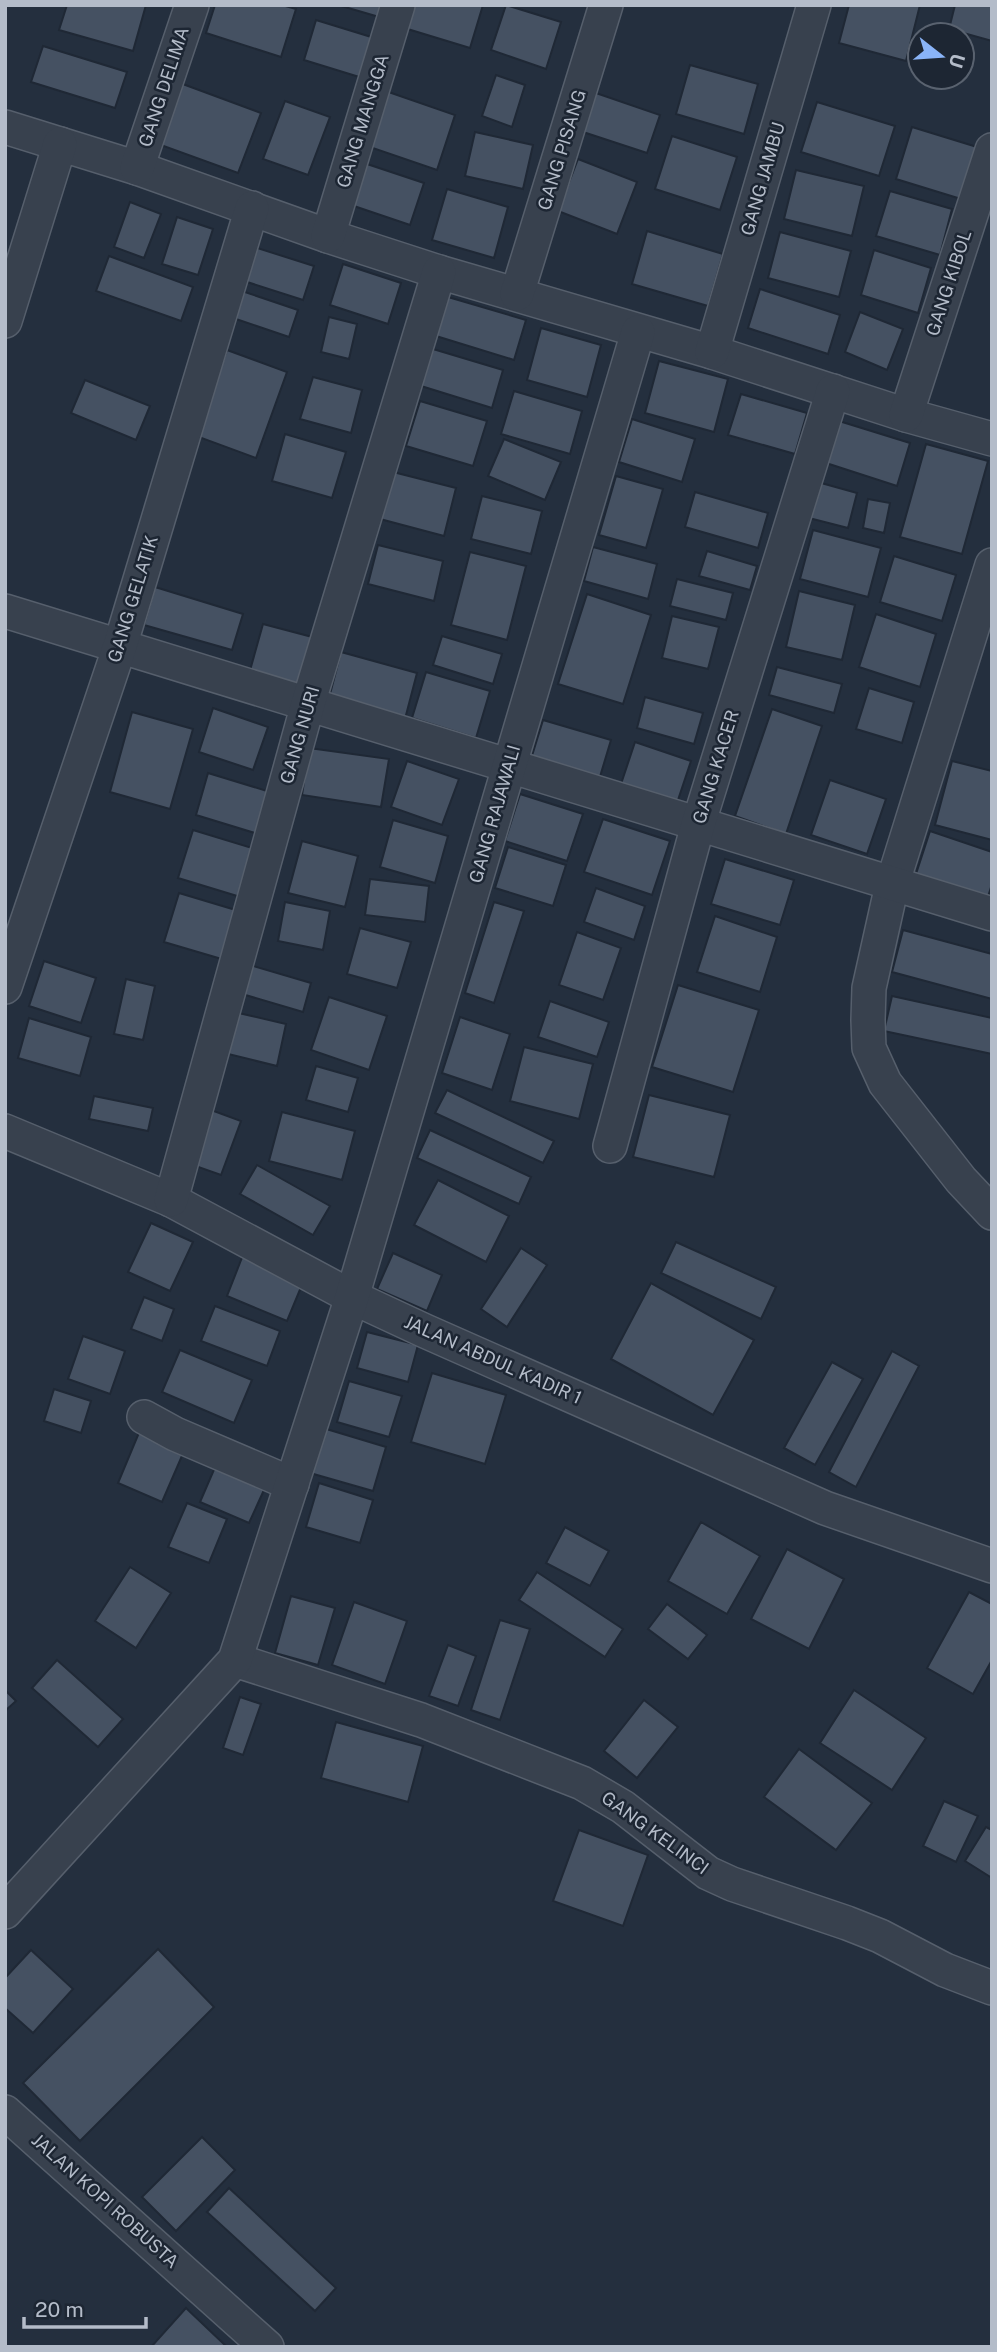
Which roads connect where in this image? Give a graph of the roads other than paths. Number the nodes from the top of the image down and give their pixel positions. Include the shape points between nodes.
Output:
1 (192, 5) edge
2 (398, 5) edge
3 (606, 5) edge
4 (814, 5) edge
5 (5, 127) edge
6 (60, 144) junction
7 (992, 150) edge
8 (137, 168) junction
9 (252, 208) junction
10 (328, 236) junction
11 (439, 272) junction
12 (517, 294) junction
13 (5, 321) edge
14 (638, 332) junction
15 (712, 352) junction
16 (833, 391) junction
17 (906, 415) junction
18 (992, 439) edge
19 (992, 565) edge
20 (5, 611) edge
21 (120, 646) junction
22 (308, 704) junction
23 (510, 765) junction
24 (698, 825) junction
25 (892, 884) junction
26 (992, 914) edge
27 (5, 987) edge
28 (5, 1131) edge
29 (610, 1146) dead end
30 (171, 1200) junction
31 (992, 1213) edge
32 (352, 1297) junction
33 (144, 1417) dead end
34 (292, 1484) junction
35 (992, 1566) edge
36 (235, 1660) junction
37 (7, 1907) edge
38 (992, 1988) edge
39 (5, 2112) edge
40 (267, 2347) edge

1 - 8 street, GANG DELIMA
2 - 10 street, GANG MANGGA
3 - 12 street, GANG PISANG
4 - 15 street, GANG JAMBU
5 - 6 street
6 - 8 street
6 - 13 street
7 - 17 street, GANG KIBOL
8 - 9 street
9 - 10 street
9 - 21 street, GANG GELATIK
10 - 11 street
11 - 12 street
11 - 22 street, GANG NURI
12 - 14 street
14 - 15 street
14 - 23 street, GANG RAJAWALI
15 - 16 street
16 - 17 street
16 - 24 street, GANG KACER
17 - 18 street
19 - 25 street
20 - 21 street
21 - 22 street
21 - 27 street, GANG GELATIK
22 - 23 street
22 - 30 street, GANG NURI
23 - 24 street
23 - 32 street, GANG RAJAWALI
24 - 25 street
24 - 29 street, GANG KACER
25 - 26 street
25 - 31 street via 869,988 869,1048 885,1083
28 - 30 street, JALAN ABDUL KADIR 1
30 - 32 street, JALAN ABDUL KADIR 1
32 - 34 street, GANG RAJAWALI
32 - 35 street, JALAN ABDUL KADIR 1 via 825,1508
33 - 34 street
34 - 36 street, GANG RAJAWALI
36 - 37 street
36 - 38 street, GANG KELINCI via 421,1720 582,1783 622,1807 708,1873 858,1927
39 - 40 street, JALAN KOPI ROBUSTA

